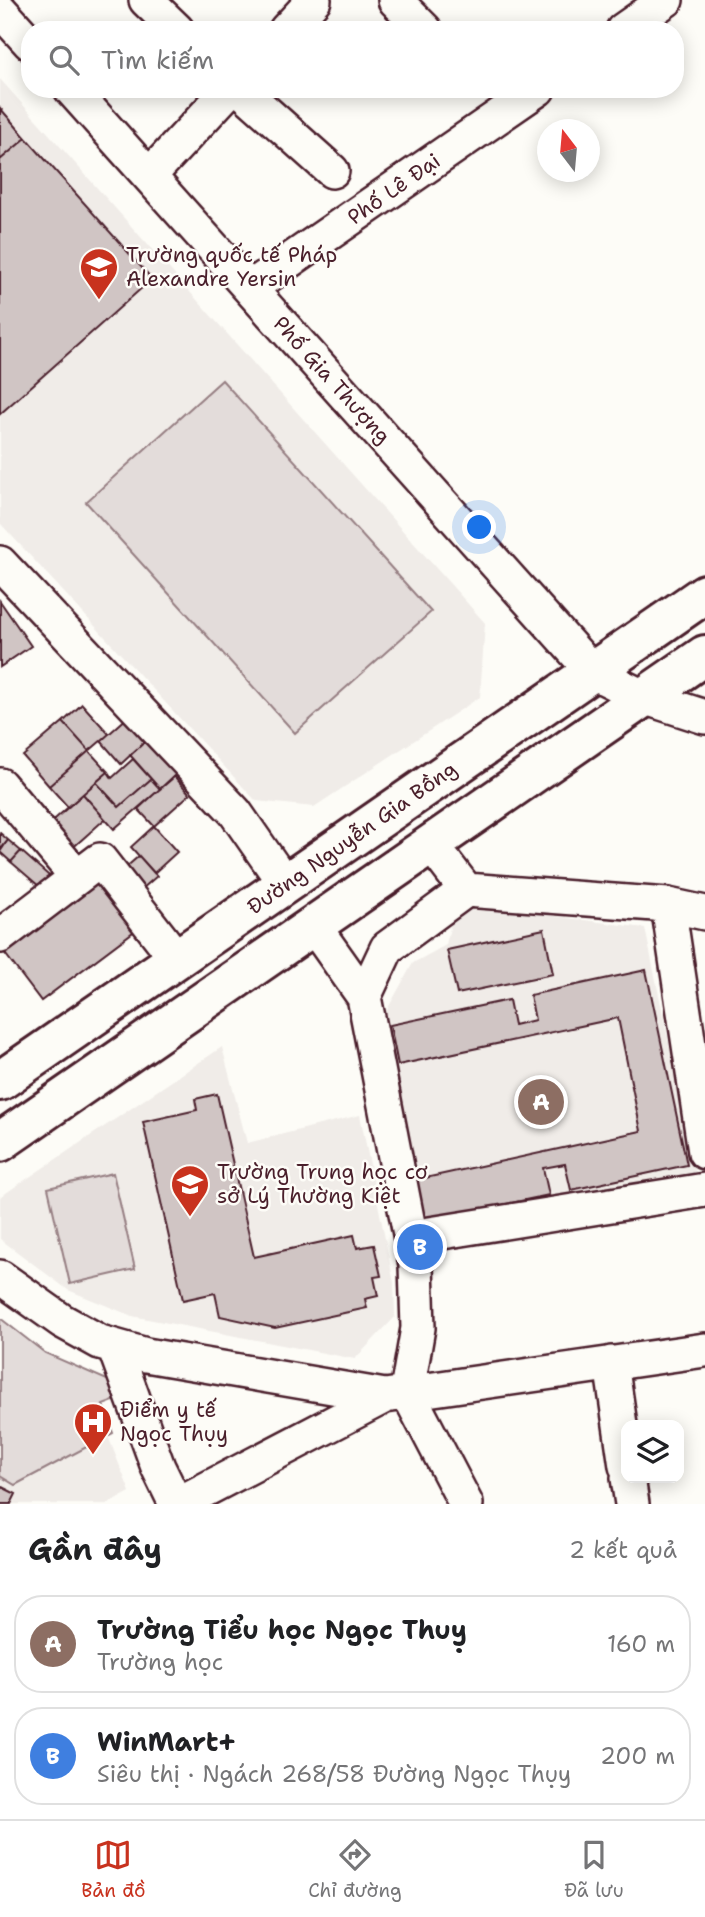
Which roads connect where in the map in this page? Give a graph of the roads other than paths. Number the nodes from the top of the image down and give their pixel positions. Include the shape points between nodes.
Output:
1 (146, 0) edge
2 (314, 0) edge
3 (395, 0) edge
4 (666, 0) edge
5 (168, 21) edge
6 (294, 21) edge
7 (416, 21) edge
8 (637, 21) edge
9 (79, 98) edge
10 (222, 98) edge
11 (250, 98) edge
12 (525, 98) edge
13 (332, 171) dead end
14 (149, 176) junction
15 (250, 288) junction
16 (0, 563) edge
17 (705, 594) edge
18 (705, 655) edge
19 (593, 672) junction
20 (643, 698) junction
21 (705, 717) edge
22 (0, 785) edge
23 (431, 844) junction
24 (77, 877) junction
25 (285, 884) junction
26 (466, 890) junction
27 (668, 905) junction
28 (705, 913) edge
29 (313, 925) junction
30 (0, 936) edge
31 (177, 959) junction
32 (364, 997) junction
33 (0, 1081) edge
34 (0, 1142) edge
35 (705, 1152) edge
36 (705, 1190) edge
37 (411, 1237) junction
38 (0, 1278) edge
39 (114, 1346) junction
40 (705, 1350) edge
41 (611, 1363) junction
42 (396, 1394) junction
43 (621, 1432) edge
44 (629, 1483) edge
45 (177, 1504) edge
46 (466, 1504) edge
47 (632, 1504) edge

1 - 5 street
2 - 6 street
3 - 7 street
4 - 8 street
9 - 14 street, Phố Gia Thượng
10 - 14 street
11 - 13 street
12 - 15 street, Phố Lê Đại
14 - 15 street, Phố Gia Thượng
15 - 19 street, Phố Gia Thượng
16 - 25 street via 235,812
17 - 19 main road, Đường Nguyễn Gia Bồng
18 - 20 main road
19 - 20 street
19 - 25 main road, Đường Nguyễn Gia Bồng
20 - 21 street
20 - 23 main road
22 - 24 street
23 - 26 street
23 - 29 main road
24 - 30 street
24 - 31 street via 100,860
25 - 31 main road, Đường Nguyễn Gia Bồng
26 - 27 street
26 - 32 street via 387,948
27 - 28 street
27 - 35 street
29 - 32 street
29 - 34 main road
31 - 33 main road, Đường Nguyễn Gia Bồng
32 - 37 street
36 - 37 street
37 - 42 street via 418,1328
38 - 39 street via 62,1321
39 - 42 street via 146,1355
39 - 45 street
40 - 41 street
41 - 42 street
41 - 43 street
42 - 45 street
42 - 46 street
44 - 47 street

